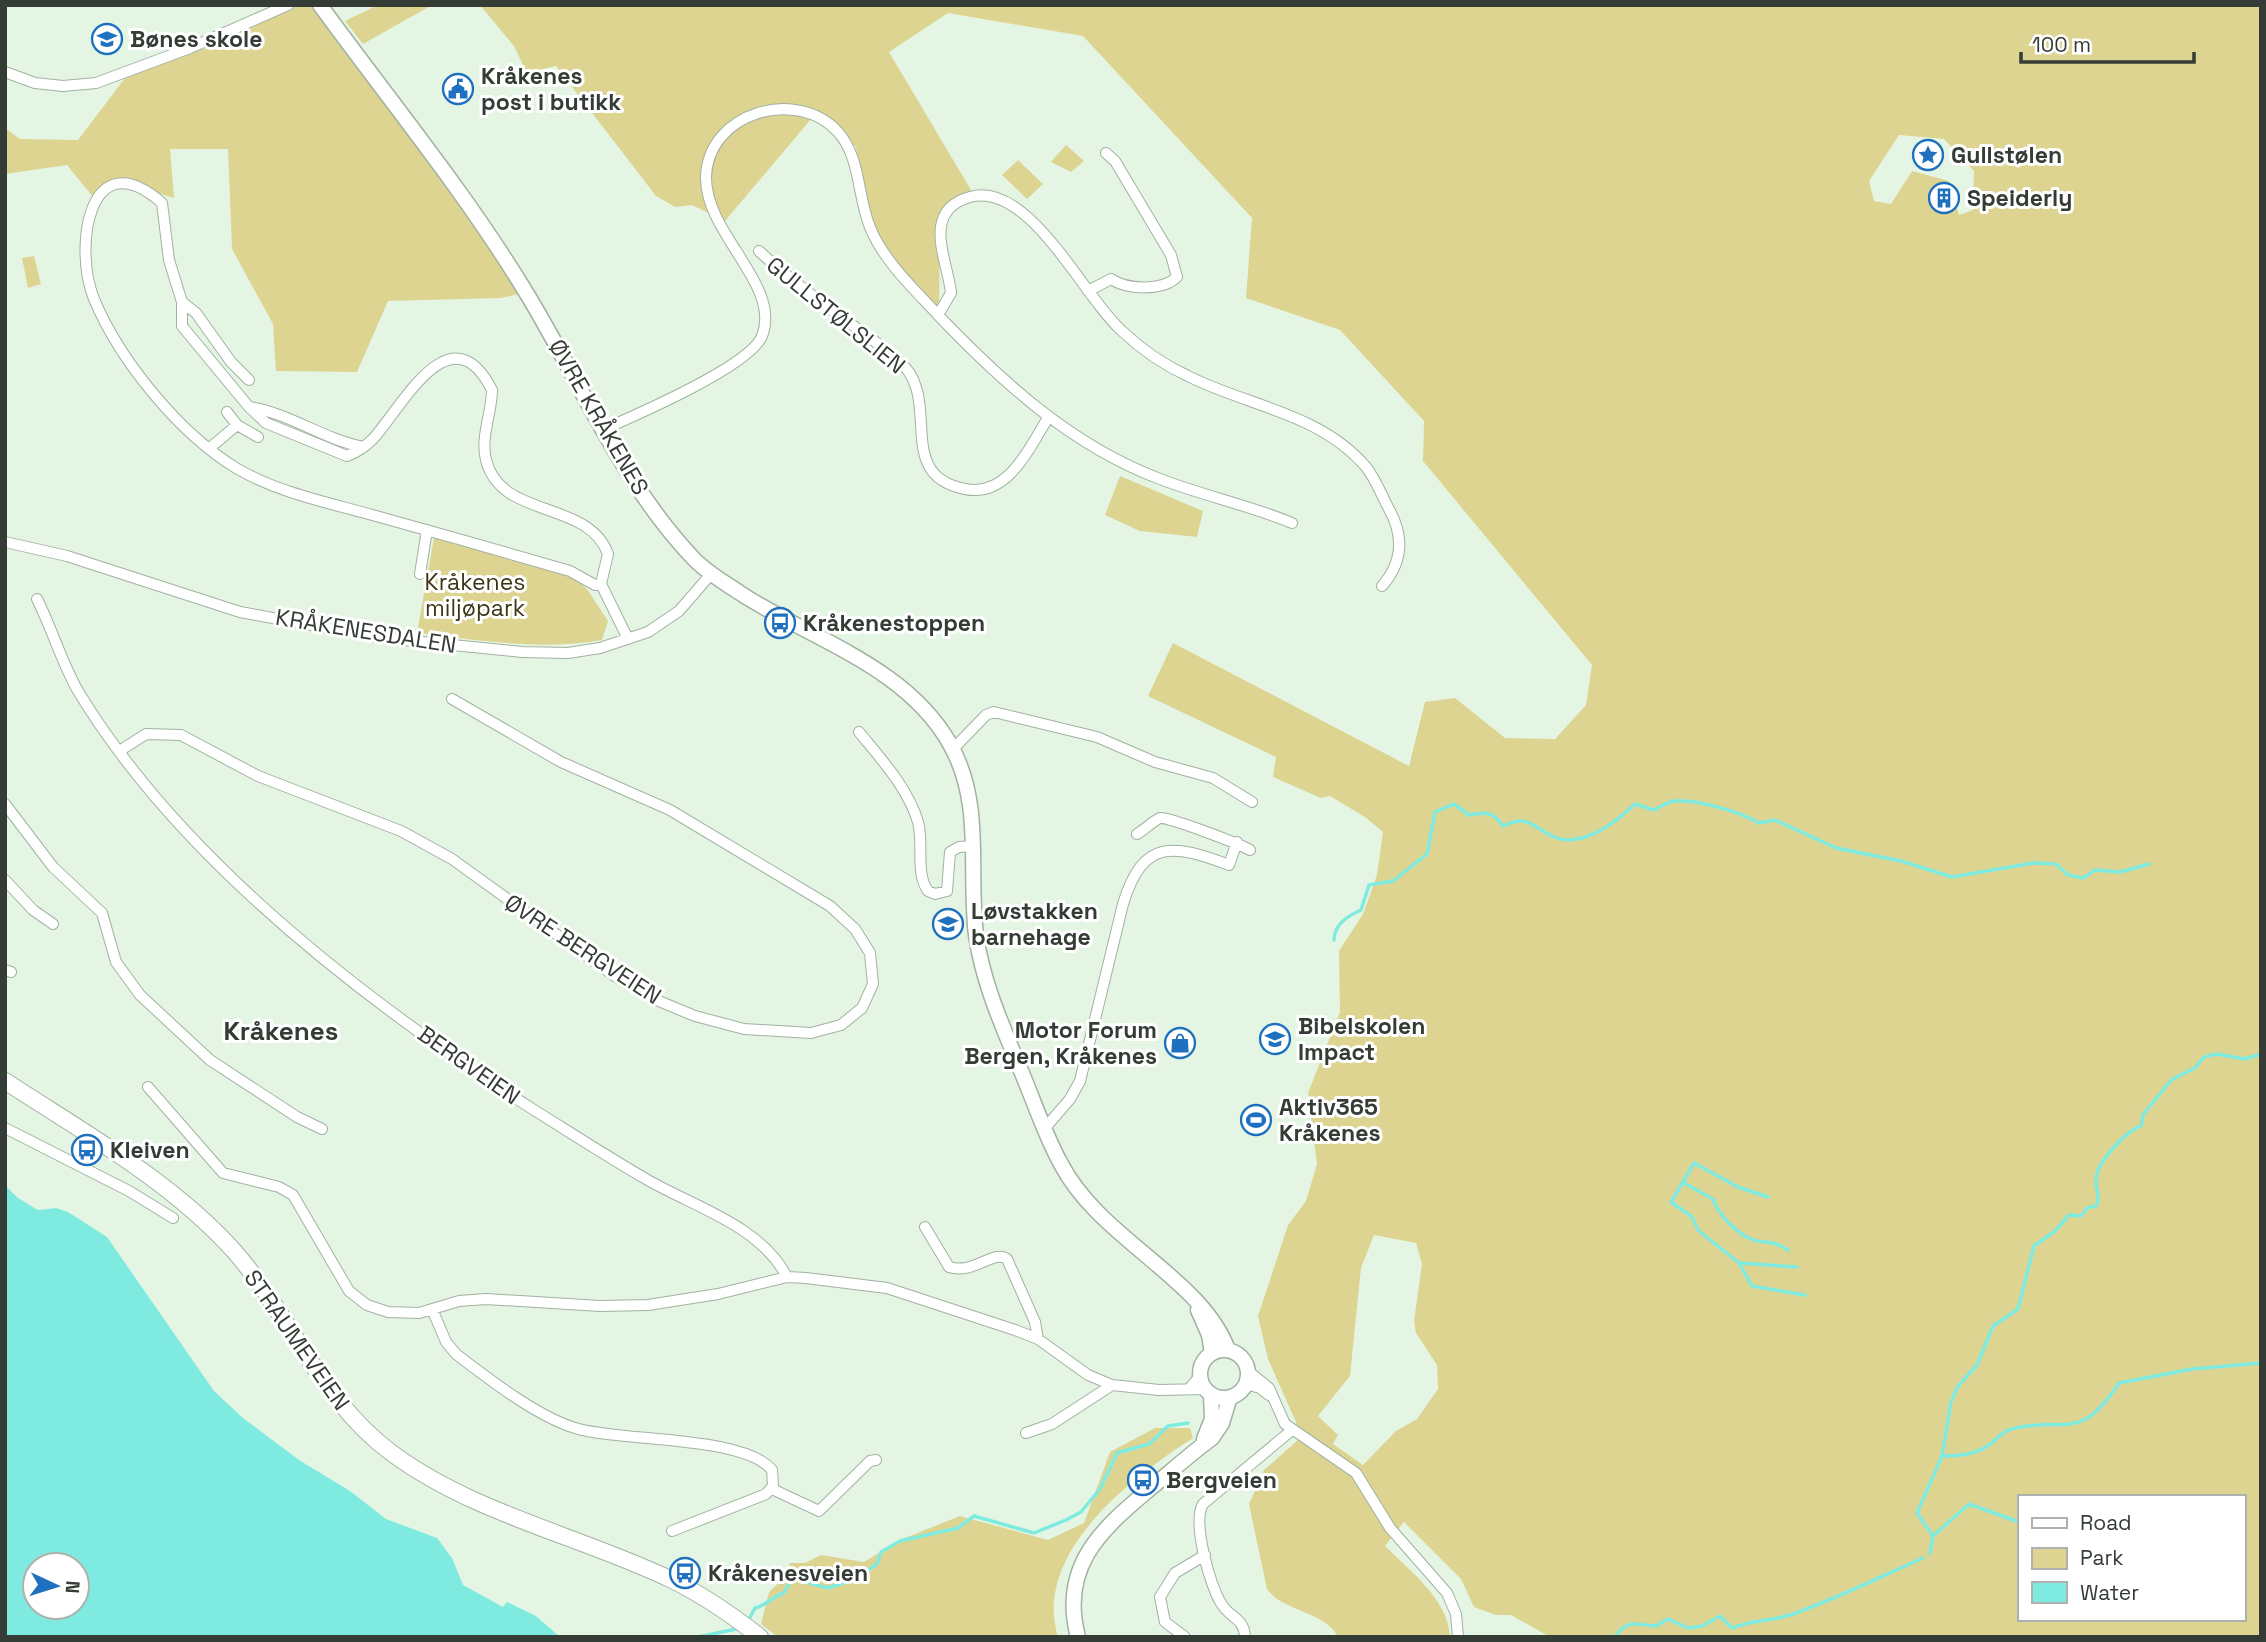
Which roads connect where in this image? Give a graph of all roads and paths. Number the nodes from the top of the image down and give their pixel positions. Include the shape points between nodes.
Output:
1 (288, 5) edge
2 (320, 5) edge
3 (5, 72) edge
4 (1106, 153) dead end
5 (759, 251) dead end
6 (1087, 291) junction
7 (182, 302) junction
8 (937, 315) junction
9 (249, 380) dead end
10 (227, 412) dead end
11 (1048, 418) junction
12 (237, 425) junction
13 (604, 429) junction
14 (258, 437) dead end
15 (211, 447) junction
16 (1292, 523) dead end
17 (427, 530) junction
18 (5, 542) edge
19 (420, 574) dead end
20 (710, 574) junction
21 (601, 584) junction
22 (1382, 586) dead end
23 (37, 599) dead end
24 (628, 639) junction
25 (452, 699) dead end
26 (859, 732) dead end
27 (953, 749) junction
28 (121, 750) junction
29 (1252, 802) dead end
30 (5, 804) edge
31 (1137, 834) dead end
32 (1237, 842) junction
33 (974, 846) junction
34 (1250, 850) dead end
35 (5, 880) edge
36 (53, 924) dead end
37 (5, 1081) edge
38 (148, 1087) dead end
39 (5, 1128) edge
40 (1045, 1128) junction
41 (322, 1129) dead end
42 (173, 1219) dead end
43 (925, 1227) dead end
44 (787, 1277) junction
45 (1190, 1297) junction
46 (432, 1309) junction
47 (1038, 1339) junction
48 (1228, 1350) junction
49 (1212, 1353) junction
50 (1246, 1377) junction
51 (1112, 1385) junction
52 (1206, 1386) junction
53 (1230, 1397) junction
54 (1292, 1430) junction
55 (1026, 1433) dead end
56 (1200, 1446) junction
57 (876, 1461) dead end
58 (772, 1489) junction
59 (672, 1531) dead end
60 (1205, 1555) junction
61 (760, 1637) edge
62 (1078, 1637) edge
63 (1185, 1637) edge
64 (1245, 1637) edge
65 (1458, 1637) edge

1 - 3 street via 96,83 35,83
2 - 13 main road, ØVRE KRÅKENES via 517,278
4 - 6 street via 1171,255 1177,277 1161,286 1111,279
5 - 11 street, GULLSTØLSLIEN via 905,367 920,398 923,455 942,481 970,490 1005,480
6 - 8 street via 1039,226 1022,211 988,196 973,195 955,204 942,221 939,237 951,293
6 - 22 street via 1121,331 1155,357 1188,377 1290,414 1327,434 1366,467 1399,527 1401,549 1393,574
7 - 9 street
7 - 15 street via 169,260 162,204 137,186 119,184 104,192 94,202 84,239 85,270 94,299 127,358 154,394
7 - 21 street via 182,327 248,407 266,423 347,456 364,447 424,375 447,358 462,358 492,390 485,449 492,475 503,489 521,499 594,530 608,554
8 - 11 street
8 - 13 street via 873,234 849,149 839,133 805,112 760,111 723,136 706,174 707,200 765,303 761,339 747,356 725,369
10 - 12 street
11 - 16 street via 1112,458 1160,479
12 - 14 street
12 - 15 street
13 - 20 main road, ØVRE KRÅKENES via 628,475 659,518
15 - 17 street via 236,468 293,493
17 - 19 street
17 - 21 street
18 - 24 street, KRÅKENESDALEN via 90,563 240,612 383,638 557,653
20 - 24 street, KRÅKENESDALEN via 679,611
20 - 27 main road, ØVRE KRÅKENES via 913,695
21 - 24 street
23 - 28 street, BERGVEIEN via 76,686
25 - 28 street, ØVRE BERGVEIEN via 561,762 659,804 830,906 855,929 870,953 873,984 862,1008 841,1025 811,1033 753,1030 695,1016 613,975 452,859 401,831 258,776 181,735 146,734
26 - 33 street via 914,811 922,879 928,891 947,891 950,852
27 - 29 street via 986,715 996,713 1090,734 1155,762 1213,779
27 - 33 main road, ØVRE KRÅKENES via 968,790
28 - 44 street, BERGVEIEN via 208,854 391,1010 631,1171 740,1229 770,1253
30 - 41 street via 41,853 102,913 116,962 141,995 210,1060
31 - 32 street via 1161,818
32 - 34 street
32 - 40 street via 1229,865 1197,852 1169,849 1139,867 1123,904 1080,1081
33 - 40 main road, ØVRE KRÅKENES via 980,958
35 - 36 street
37 - 61 main road, STRAUMEVEIEN via 149,1178 208,1225 246,1266 338,1403 391,1452 461,1494 672,1580
38 - 46 street via 223,1173 293,1195 333,1268 358,1300 388,1312
39 - 42 street via 120,1186
40 - 45 main road, ØVRE KRÅKENES via 1067,1176 1089,1205
43 - 47 street via 949,1267 974,1268 1000,1255 1007,1259
44 - 46 street via 718,1294 648,1304 486,1299
44 - 47 street via 887,1288
45 - 48 main road, ØVRE KRÅKENES via 1213,1318
45 - 49 main road, ØVRE KRÅKENES via 1204,1320
46 - 58 street via 456,1354 551,1418 589,1432 673,1440 747,1456 770,1468
47 - 51 street via 1078,1369
48 - 49 main road
48 - 50 main road via 1241,1357
49 - 52 main road via 1202,1363
50 - 53 main road
50 - 54 street via 1262,1380
51 - 52 street via 1189,1390
51 - 55 street via 1052,1424
52 - 53 main road
52 - 56 main road via 1212,1419
53 - 56 main road via 1217,1432
54 - 60 street via 1203,1504 1198,1522
54 - 65 street via 1356,1473 1390,1528 1440,1581 1456,1614
56 - 62 main road via 1124,1510 1091,1545 1076,1582
57 - 58 street via 870,1461 819,1511
58 - 59 street
60 - 63 street via 1175,1573 1160,1597 1165,1622
60 - 64 street via 1219,1600 1241,1621

